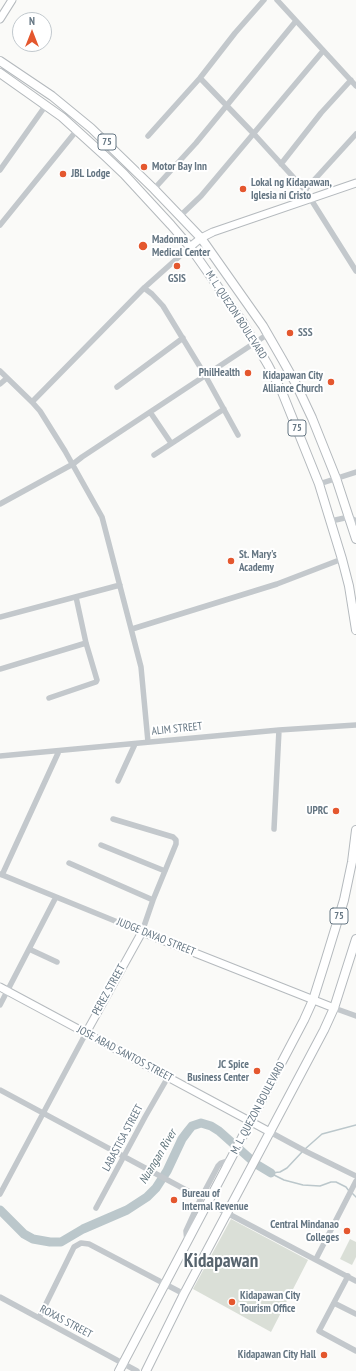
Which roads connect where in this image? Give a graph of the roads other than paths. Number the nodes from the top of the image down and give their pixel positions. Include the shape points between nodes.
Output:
1 (12, 0) edge
2 (264, 0) edge
3 (277, 0) edge
4 (0, 19) edge
5 (296, 22) junction
6 (323, 51) junction
7 (0, 61) edge
8 (0, 74) edge
9 (200, 78) junction
10 (351, 80) junction
11 (356, 86) edge
12 (227, 105) junction
13 (46, 106) junction
14 (69, 109) junction
15 (62, 117) junction
16 (77, 130) junction
17 (254, 134) junction
18 (356, 134) edge
19 (148, 136) dead end
20 (281, 164) junction
21 (0, 170) edge
22 (356, 183) edge
23 (154, 189) junction
24 (305, 190) junction
25 (311, 199) junction
26 (180, 216) junction
27 (0, 225) edge
28 (201, 238) junction
29 (190, 247) junction
30 (356, 271) edge
31 (144, 288) junction
32 (268, 334) junction
33 (183, 338) junction
34 (255, 342) junction
35 (0, 371) edge
36 (205, 375) junction
37 (7, 378) junction
38 (0, 384) edge
39 (117, 387) dead end
40 (32, 402) junction
41 (224, 408) junction
42 (150, 412) junction
43 (238, 435) dead end
44 (171, 443) junction
45 (154, 455) dead end
46 (73, 464) junction
47 (356, 472) edge
48 (336, 478) junction
49 (319, 484) junction
50 (0, 504) edge
51 (353, 519) edge
52 (331, 521) junction
53 (356, 540) edge
54 (342, 559) junction
55 (120, 585) junction
56 (76, 597) junction
57 (0, 616) edge
58 (132, 629) junction
59 (356, 630) edge
60 (86, 643) junction
61 (0, 669) edge
62 (49, 698) dead end
63 (356, 725) edge
64 (279, 730) junction
65 (148, 742) junction
66 (135, 744) junction
67 (59, 751) junction
68 (0, 756) edge
69 (118, 781) dead end
70 (114, 819) dead end
71 (274, 828) dead end
72 (356, 830) edge
73 (101, 845) dead end
74 (354, 862) edge
75 (69, 863) dead end
76 (165, 872) junction
77 (1, 874) edge
78 (56, 897) junction
79 (153, 900) junction
80 (142, 932) junction
81 (356, 939) edge
82 (29, 949) junction
83 (57, 962) dead end
84 (0, 987) edge
85 (7, 991) junction
86 (313, 1000) junction
87 (0, 1005) edge
88 (334, 1008) junction
89 (356, 1016) edge
90 (86, 1033) junction
91 (168, 1077) junction
92 (0, 1090) edge
93 (43, 1114) junction
94 (251, 1121) junction
95 (270, 1132) junction
96 (123, 1157) junction
97 (356, 1176) edge
98 (356, 1182) edge
99 (0, 1194) edge
100 (204, 1200) junction
101 (96, 1208) dead end
102 (228, 1213) junction
103 (316, 1259) junction
104 (348, 1276) junction
105 (356, 1281) edge
106 (166, 1284) junction
107 (184, 1294) junction
108 (0, 1297) edge
109 (334, 1303) junction
110 (356, 1314) edge
111 (39, 1318) junction
112 (356, 1351) edge
113 (121, 1367) edge
114 (137, 1371) edge
115 (146, 1371) edge

1 - 4 main road
2 - 9 street
3 - 5 street
5 - 6 street
5 - 12 street
6 - 10 street
6 - 17 street
7 - 14 highway, M. L. QUEZON BOULEVARD / 75
8 - 13 highway, M. L. QUEZON BOULEVARD / 75
9 - 12 street
9 - 19 street
10 - 11 street
10 - 20 street
12 - 17 street
12 - 23 street
13 - 15 highway, M. L. QUEZON BOULEVARD / 75
13 - 21 street
14 - 15 highway
14 - 23 highway, M. L. QUEZON BOULEVARD / 75
15 - 16 highway, M. L. QUEZON BOULEVARD / 75
16 - 27 street
16 - 29 highway, M. L. QUEZON BOULEVARD / 75 via 129,180
17 - 20 street
17 - 26 street via 201,196
18 - 24 street
20 - 24 street
22 - 25 main road
23 - 26 highway, M. L. QUEZON BOULEVARD / 75
24 - 25 street
25 - 28 main road
25 - 30 street
26 - 28 highway, M. L. QUEZON BOULEVARD / 75
28 - 29 main road
28 - 32 highway, M. L. QUEZON BOULEVARD / 75
29 - 31 street
29 - 34 highway, M. L. QUEZON BOULEVARD / 75
31 - 33 street via 163,306
31 - 40 street
32 - 34 street
32 - 48 highway, M. L. QUEZON BOULEVARD / 75 via 296,384
33 - 36 street
33 - 39 street
34 - 36 street
34 - 49 highway, M. L. QUEZON BOULEVARD / 75 via 282,392
35 - 37 street
36 - 41 street
36 - 42 street
37 - 38 street
37 - 40 street
40 - 46 street
41 - 43 street
41 - 44 street
42 - 44 street
42 - 46 street
44 - 45 street
46 - 50 street
46 - 55 street via 102,517
47 - 48 street
48 - 49 street
48 - 51 highway, M. L. QUEZON BOULEVARD / 75
49 - 52 highway, M. L. QUEZON BOULEVARD / 75
51 - 52 street
51 - 53 highway, M. L. QUEZON BOULEVARD / 75
52 - 54 highway, M. L. QUEZON BOULEVARD / 75
54 - 58 street via 277,584
54 - 59 highway, M. L. QUEZON BOULEVARD / 75
55 - 56 street
55 - 58 street
56 - 57 street
56 - 60 street
58 - 65 street via 142,667
60 - 61 street
60 - 62 street via 96,682
63 - 64 street, ALIM STREET
64 - 65 street, ALIM STREET
64 - 71 street
65 - 66 street, ALIM STREET
66 - 67 street, ALIM STREET
66 - 69 street
67 - 68 street, ALIM STREET
67 - 77 street
70 - 76 street, PEREZ STREET via 176,839
72 - 74 highway, M. L. QUEZON BOULEVARD / 75
73 - 76 street
74 - 86 highway, M. L. QUEZON BOULEVARD / 75
75 - 79 street
76 - 79 street, PEREZ STREET
77 - 78 street, JUDGE DAYAO STREET
78 - 80 street, JUDGE DAYAO STREET
78 - 82 street
79 - 80 street, PEREZ STREET
80 - 86 main road, JUDGE DAYAO STREET
80 - 90 main road, PEREZ STREET
81 - 88 highway, M. L. QUEZON BOULEVARD
82 - 83 street
82 - 85 street
84 - 85 main road, JOSE ABAD SANTOS STREET
85 - 87 street
85 - 90 main road, JOSE ABAD SANTOS STREET
86 - 88 main road, JUDGE DAYAO STREET
86 - 94 highway, M. L. QUEZON BOULEVARD / 75
88 - 89 street
88 - 95 highway, M. L. QUEZON BOULEVARD
90 - 91 main road, JOSE ABAD SANTOS STREET
90 - 93 street, PEREZ STREET
91 - 94 main road, JOSE ABAD SANTOS STREET
91 - 96 street, LABASTISA STREET
92 - 93 street
93 - 96 street
93 - 99 street, PEREZ STREET
94 - 95 main road, JOSE ABAD SANTOS STREET
94 - 100 highway, M. L. QUEZON BOULEVARD / 75 via 231,1159
95 - 97 street
95 - 102 highway, M. L. QUEZON BOULEVARD
96 - 100 street
96 - 101 street, LABASTISA STREET
98 - 103 street
100 - 102 street
100 - 106 highway, M. L. QUEZON BOULEVARD / 75 via 188,1243
102 - 103 street
102 - 107 highway, M. L. QUEZON BOULEVARD
103 - 104 street
104 - 105 street
104 - 109 street
106 - 107 street
106 - 111 street via 89,1244 80,1243 74,1247
106 - 113 highway, M. L. QUEZON BOULEVARD / 75
107 - 115 highway, M. L. QUEZON BOULEVARD
108 - 111 street, ROXAS STREET
109 - 110 street
109 - 112 street via 319,1331
111 - 113 street, ROXAS STREET
113 - 114 street, ROXAS STREET

